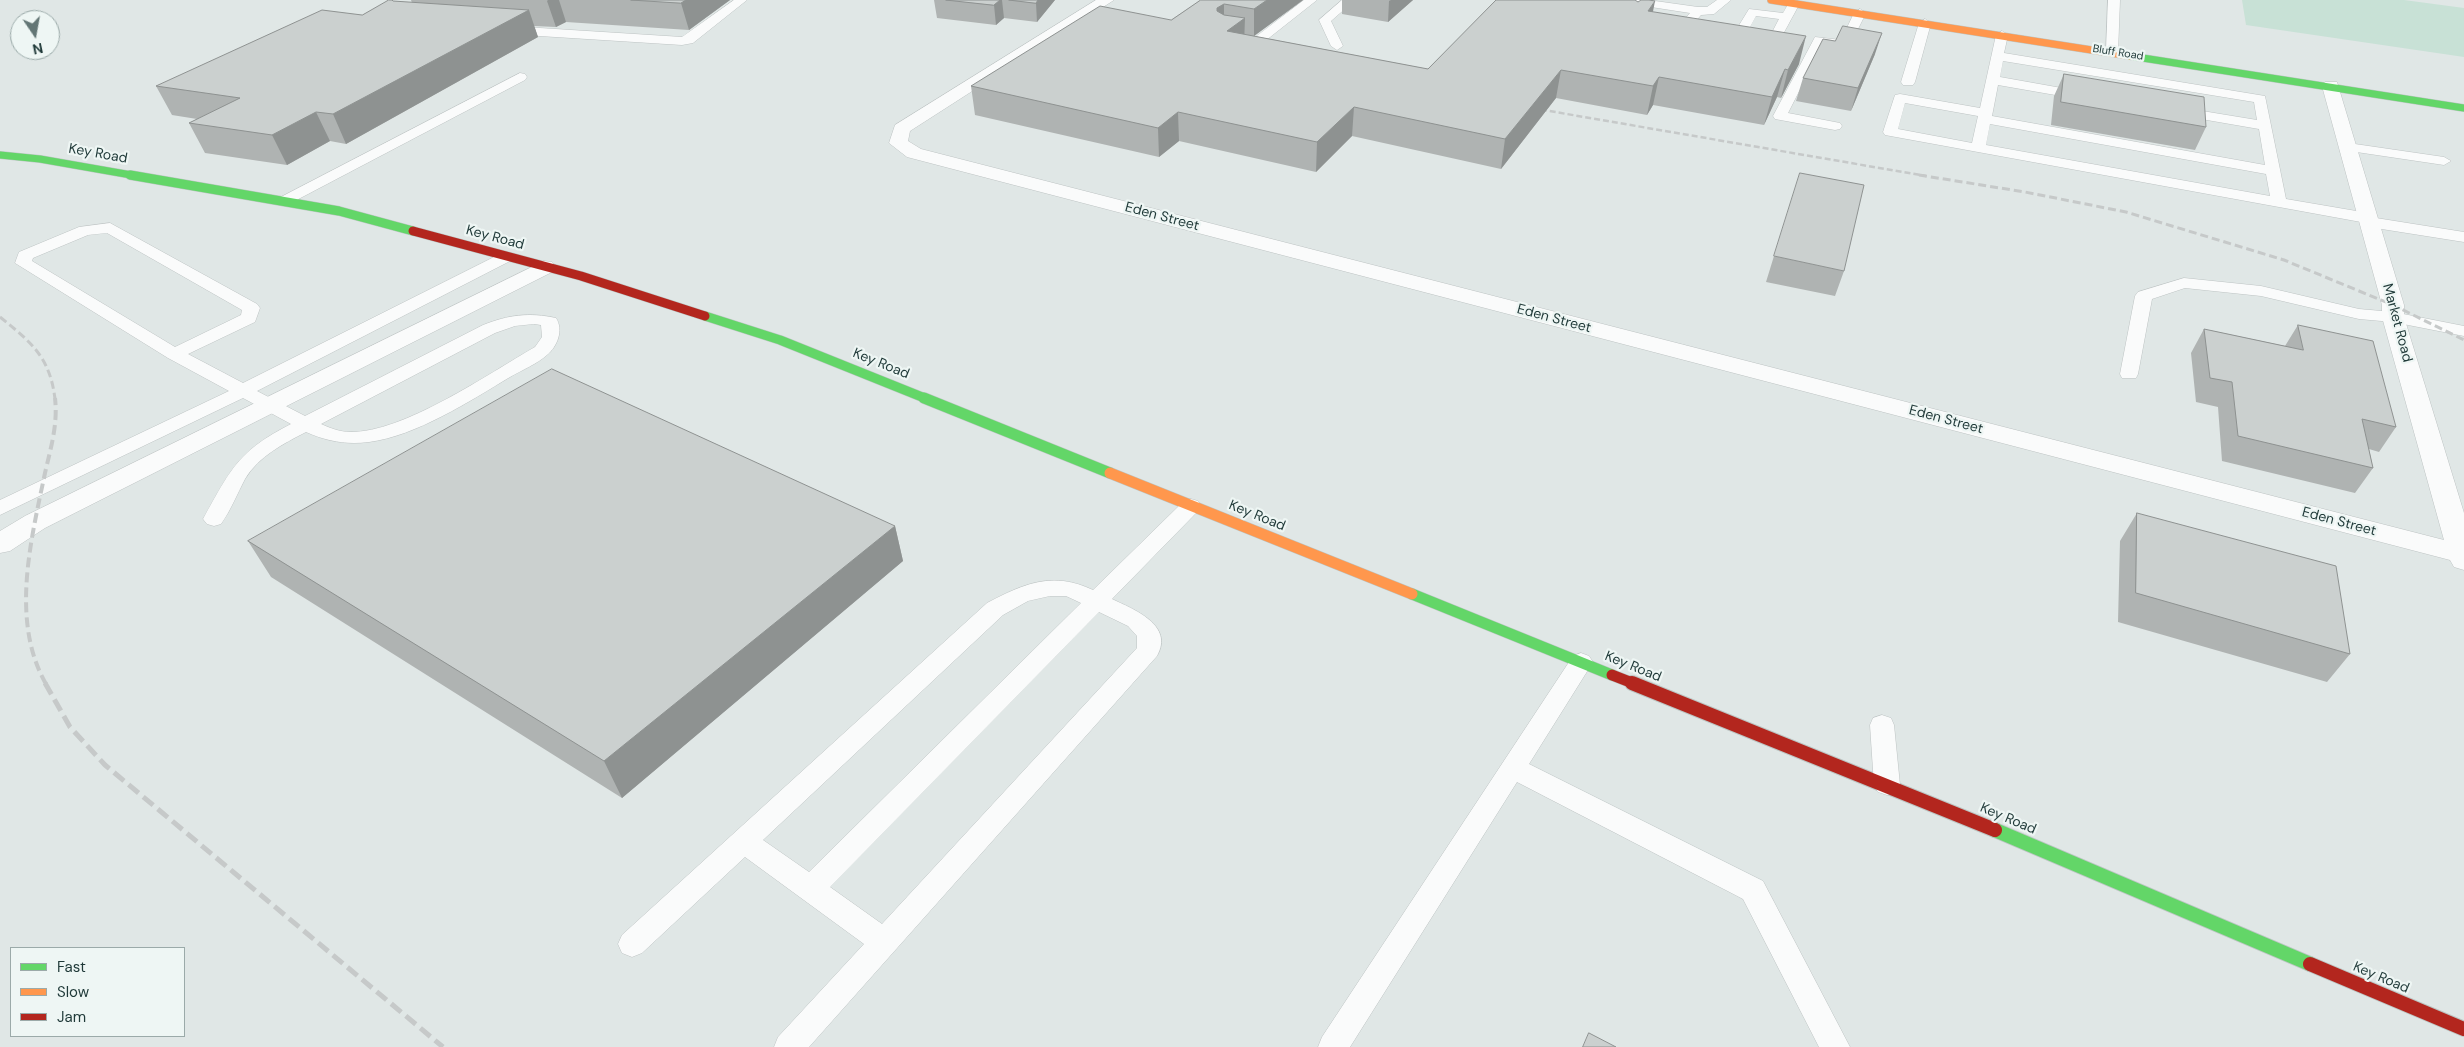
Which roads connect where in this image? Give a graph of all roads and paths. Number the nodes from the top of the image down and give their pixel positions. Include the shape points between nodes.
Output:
1 (741, 0) edge
2 (1106, 0) edge
3 (1310, 0) edge
4 (1349, 0) edge
5 (1626, 0) edge
6 (1725, 0) edge
7 (1773, 0) edge
8 (2114, 0) edge
9 (1646, 3) junction
10 (1794, 4) junction
11 (1698, 11) junction
12 (1860, 13) junction
13 (1637, 16) edge
14 (1787, 17) dead end
15 (1925, 23) junction
16 (496, 29) edge
17 (1681, 30) edge
18 (2002, 35) junction
19 (1224, 36) edge
20 (1337, 46) dead end
21 (2112, 52) junction
22 (1998, 56) junction
23 (520, 77) dead end
24 (1992, 80) junction
25 (1908, 82) dead end
26 (2331, 86) junction
27 (2099, 98) edge
28 (2440, 104) junction
29 (2464, 108) edge
30 (2167, 110) edge
31 (2464, 113) edge
32 (1985, 116) junction
33 (1835, 126) dead end
34 (2264, 126) junction
35 (2348, 147) junction
36 (1978, 148) junction
37 (0, 155) edge
38 (2444, 161) dead end
39 (2274, 171) junction
40 (284, 201) junction
41 (2279, 202) junction
42 (2369, 220) junction
43 (2464, 237) edge
44 (506, 257) junction
45 (544, 267) junction
46 (2393, 317) junction
47 (2464, 331) edge
48 (174, 354) junction
49 (2129, 374) dead end
50 (243, 391) junction
51 (270, 405) junction
52 (307, 425) junction
53 (1192, 506) junction
54 (0, 508) edge
55 (214, 520) dead end
56 (0, 544) edge
57 (2463, 551) edge
58 (1097, 601) junction
59 (1581, 662) junction
60 (1882, 725) dead end
61 (1513, 768) junction
62 (1887, 785) junction
63 (744, 841) junction
64 (809, 890) junction
65 (884, 942) junction
66 (632, 944) dead end
67 (2464, 1029) edge
68 (789, 1047) edge
69 (1333, 1047) edge
70 (1835, 1047) edge

1 - 16 lane via 690,40 682,42
2 - 57 street, Eden Street via 901,130 898,143 914,153
3 - 19 lane via 1256,42
4 - 20 lane via 1325,20
5 - 9 lane
6 - 11 lane via 1710,11
7 - 10 street, Bluff Road
8 - 21 lane
9 - 11 lane
9 - 13 lane
10 - 12 street, Bluff Road
10 - 14 lane
11 - 17 lane
12 - 15 street, Bluff Road
12 - 33 lane via 1844,44 1819,40 1780,116
15 - 18 street, Bluff Road
15 - 25 lane
18 - 21 street, Bluff Road
18 - 22 lane
21 - 26 street, Bluff Road
22 - 24 lane
22 - 34 lane via 2260,99
23 - 40 lane
24 - 27 lane
24 - 32 lane
26 - 28 street, Bluff Road
26 - 35 street, Market Road
28 - 29 street, Bluff Road
28 - 31 lane
30 - 34 lane
32 - 36 lane
32 - 36 lane via 1900,98 1890,132
32 - 39 lane
34 - 39 lane
35 - 38 lane
35 - 42 street, Market Road
36 - 41 lane
37 - 40 street, Key Road
39 - 41 lane
40 - 44 street, Key Road via 339,211
41 - 42 lane
42 - 43 lane
42 - 46 street, Market Road via 2393,306
44 - 45 street, Key Road
44 - 50 lane
45 - 51 street
45 - 53 street, Key Road via 780,340
46 - 47 lane
46 - 49 lane via 2359,314 2261,291 2184,283 2144,296
46 - 57 street, Market Road
48 - 48 lane via 23,263 25,254 85,230 110,228 252,308 249,318
48 - 50 lane
50 - 51 lane
50 - 54 lane
51 - 52 lane
51 - 56 street via 35,522
52 - 52 lane via 328,435 352,439 388,432 418,420 541,351 551,337 550,322 534,317 513,319 489,328
52 - 55 lane via 269,443 249,460 236,476
53 - 58 lane
53 - 59 street, Key Road
58 - 63 lane via 1068,588 1050,588 1021,595 995,609
58 - 64 lane
58 - 65 lane via 1136,620 1149,634 1149,650
59 - 61 lane
59 - 62 street, Key Road
60 - 62 lane
61 - 69 lane
61 - 70 lane via 1754,890
62 - 67 street, Key Road
63 - 64 lane
63 - 66 lane
64 - 65 lane
65 - 68 lane

